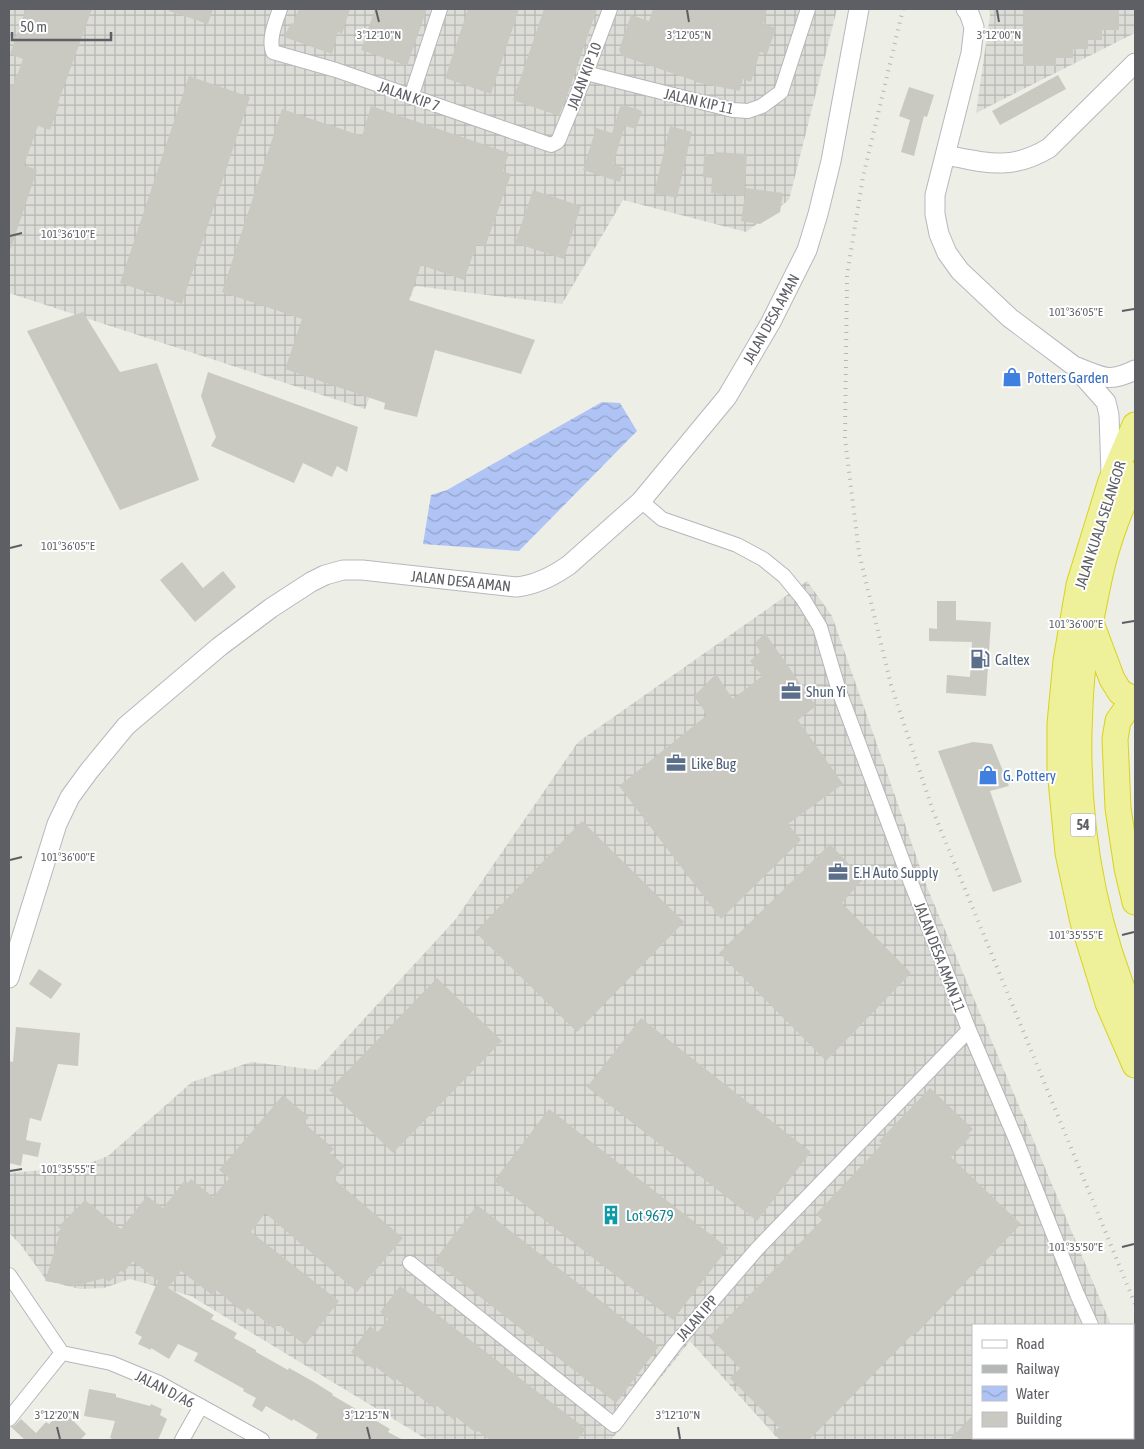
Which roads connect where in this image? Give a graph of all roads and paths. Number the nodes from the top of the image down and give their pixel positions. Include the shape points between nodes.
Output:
1 (280, 9) edge
2 (440, 9) edge
3 (610, 9) edge
4 (808, 9) edge
5 (859, 9) edge
6 (966, 9) edge
7 (1135, 63) edge
8 (586, 73) junction
9 (411, 97) junction
10 (557, 142) joint
11 (946, 155) junction
12 (1074, 366) junction
13 (1135, 370) edge
14 (1135, 426) edge
15 (1135, 475) edge
16 (1111, 481) junction
17 (641, 501) junction
18 (1091, 623) junction
19 (1135, 700) edge
20 (1135, 705) edge
21 (1135, 902) edge
22 (9, 978) edge
23 (1135, 1020) edge
24 (968, 1030) junction
25 (1135, 1065) edge
26 (410, 1263) dead end
27 (9, 1275) edge
28 (1091, 1324) edge
29 (62, 1353) junction
30 (201, 1406) junction
31 (9, 1419) edge
32 (182, 1440) edge
33 (262, 1440) edge

1 - 9 street, JALAN KIP 7 via 272,39 273,52
2 - 9 street
3 - 8 street, JALAN KIP 10
4 - 8 street, JALAN KIP 11 via 781,92 762,106 748,111 732,110
5 - 17 street, JALAN DESA AMAN via 831,162 808,250 727,397
6 - 11 street via 974,27 971,53
7 - 11 street via 1039,155 1009,163 989,163
8 - 10 street, JALAN KIP 10
9 - 10 street, JALAN KIP 7 via 550,146
11 - 12 street via 935,196 935,214 947,253 960,271 1010,318
12 - 13 street via 1104,378 1118,378
12 - 16 street via 1106,402
14 - 16 highway, JALAN KUALA SELANGOR / 54
15 - 18 highway, JALAN KUALA SELANGOR / 54 via 1107,546
16 - 25 highway, JALAN KUALA SELANGOR / 54 via 1079,585 1066,661 1060,769 1068,853 1083,922 1108,1003
17 - 22 street, JALAN DESA AMAN via 569,566 537,583 516,587 343,570 310,582 219,646 126,726 70,797 57,824
17 - 24 street, JALAN DESA AMAN 11 via 662,519 738,545 763,559 784,576 803,599 820,627 839,691
18 - 19 highway via 1112,679 1120,692
18 - 23 highway, JALAN KUALA SELANGOR / 54 via 1080,704 1081,807 1088,866 1102,929
20 - 21 highway via 1118,721 1114,739 1118,808
24 - 26 street, JALAN IPP via 756,1249 675,1344 614,1425
24 - 28 street, JALAN DESA AMAN 11
27 - 29 street
29 - 30 street, JALAN D/A6 via 111,1363 159,1383
29 - 31 street
30 - 32 street
30 - 33 street, JALAN D/A6

